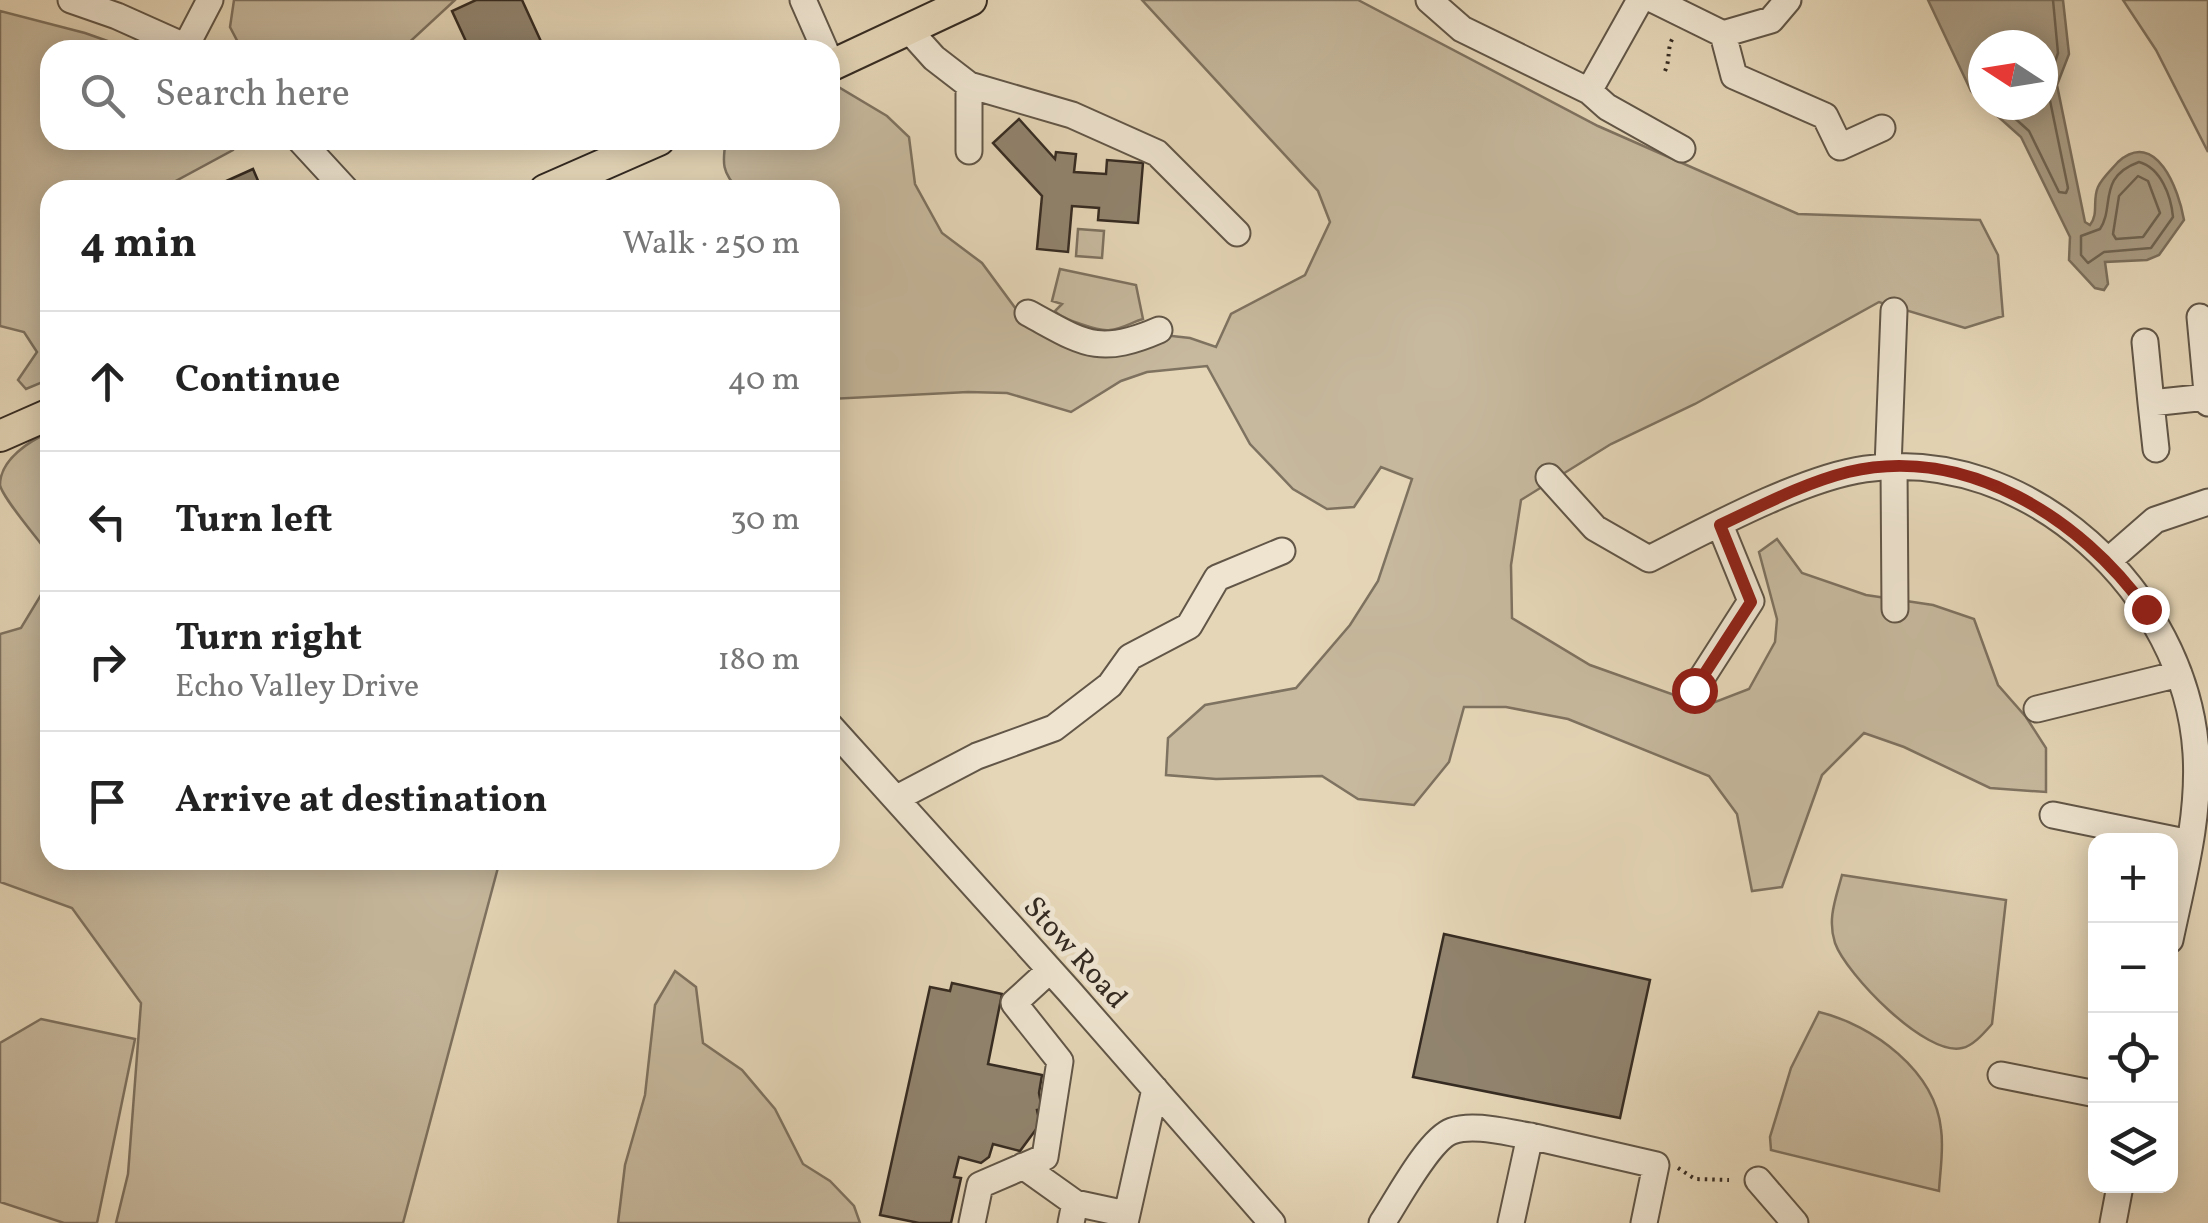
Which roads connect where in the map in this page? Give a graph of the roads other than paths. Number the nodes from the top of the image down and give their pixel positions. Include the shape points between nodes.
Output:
1 (210, 0) edge
2 (803, 0) edge
3 (971, 0) edge
4 (1429, 0) edge
5 (1640, 0) edge
6 (1654, 0) edge
7 (1788, 0) edge
8 (77, 1) edge
9 (908, 29) junction
10 (1723, 34) junction
11 (171, 40) edge
12 (193, 40) edge
13 (820, 40) edge
14 (840, 56) edge
15 (1590, 91) junction
16 (974, 93) junction
17 (1882, 128) dead end
18 (1682, 149) dead end
19 (309, 150) edge
20 (636, 150) edge
21 (969, 151) dead end
22 (337, 180) edge
23 (568, 180) edge
24 (1236, 233) dead end
25 (1894, 310) dead end
26 (1028, 313) dead end
27 (2200, 317) dead end
28 (1159, 330) dead end
29 (2145, 342) dead end
30 (2208, 399) edge
31 (2151, 404) junction
32 (40, 418) edge
33 (0, 436) edge
34 (2156, 449) dead end
35 (1891, 467) junction
36 (1549, 477) dead end
37 (2208, 502) edge
38 (1720, 525) junction
39 (1282, 551) dead end
40 (2108, 560) junction
41 (1895, 609) dead end
42 (2179, 674) junction
43 (1694, 690) dead end
44 (2037, 709) dead end
45 (840, 737) edge
46 (897, 798) junction
47 (2052, 815) dead end
48 (2190, 843) junction
49 (2174, 923) edge
50 (1050, 970) junction
51 (2001, 1075) dead end
52 (1155, 1089) junction
53 (2088, 1092) edge
54 (1530, 1136) junction
55 (1023, 1166) junction
56 (1758, 1180) dead end
57 (2119, 1193) edge
58 (1073, 1213) edge
59 (1126, 1219) edge
60 (972, 1223) edge
61 (1272, 1223) edge
62 (1382, 1223) edge
63 (1511, 1223) edge
64 (1644, 1223) edge
65 (1796, 1223) edge
66 (2113, 1223) edge

1 - 12 street
2 - 13 street
3 - 9 main road
4 - 15 street via 1462,29
5 - 15 street
6 - 10 street
7 - 10 street via 1771,20
8 - 11 street
9 - 14 main road
9 - 16 street
10 - 17 street via 1734,76 1824,116 1840,147
15 - 18 street
16 - 21 street
16 - 24 street via 1021,98 1157,153
19 - 22 street
20 - 23 main road
25 - 35 street
26 - 28 street via 1098,344 1130,343
27 - 30 street
29 - 31 street
30 - 31 street
31 - 34 street
32 - 33 main road
35 - 38 street via 1845,473
35 - 40 street via 1934,470 2005,490 2056,518
35 - 41 street
36 - 38 street via 1595,528 1649,559
37 - 40 street via 2155,520
38 - 43 street via 1751,602
39 - 46 street via 1217,578 1189,626 1130,656 1110,685 1054,728 977,756
40 - 42 street via 2156,625
42 - 44 street
42 - 48 street via 2196,752
45 - 46 street, Stow Road
46 - 50 street, Stow Road
47 - 48 street
48 - 49 street
50 - 52 street, Stow Road
50 - 55 street via 1014,1003 1060,1061 1044,1156
51 - 53 street
52 - 59 street
52 - 61 street, Stow Road
54 - 62 street via 1452,1130 1436,1142
54 - 63 street
54 - 64 street via 1656,1165
55 - 58 street
55 - 60 street via 980,1185
56 - 65 street
57 - 66 street
58 - 59 street

